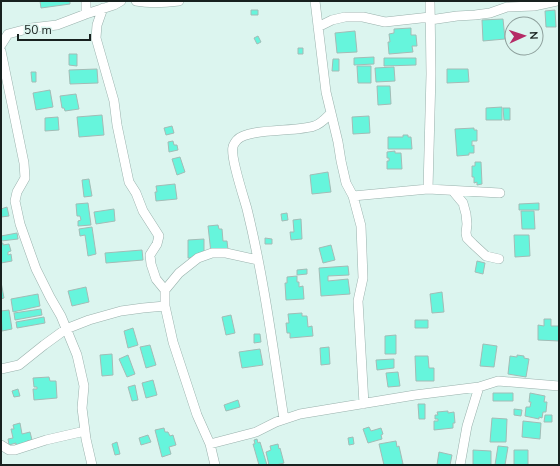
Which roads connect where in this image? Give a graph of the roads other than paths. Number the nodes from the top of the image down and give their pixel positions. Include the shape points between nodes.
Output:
1 (86, 1) edge
2 (121, 1) edge
3 (136, 1) edge
4 (179, 1) edge
5 (315, 1) edge
6 (430, 1) edge
7 (557, 1) edge
8 (103, 8) junction
9 (86, 14) junction
10 (430, 18) junction
11 (318, 27) junction
12 (1, 45) edge
13 (1, 51) edge
14 (331, 113) junction
15 (428, 189) junction
16 (453, 191) junction
17 (500, 193) dead end
18 (354, 196) junction
19 (499, 259) dead end
20 (258, 260) junction
21 (165, 290) junction
22 (166, 306) junction
23 (66, 329) junction
24 (1, 369) edge
25 (559, 386) edge
26 (479, 387) junction
27 (364, 404) junction
28 (284, 419) junction
29 (85, 431) junction
30 (210, 444) junction
31 (1, 445) edge
32 (92, 465) edge
33 (215, 465) edge
34 (460, 465) edge

1 - 9 street
2 - 8 street
3 - 4 street
5 - 11 street
6 - 10 street
7 - 10 street via 490,13
8 - 9 street
8 - 21 street via 96,38 114,101 129,182 159,236 150,255 156,279
9 - 12 street via 57,25 8,34
10 - 11 street via 386,22 363,17 345,17
10 - 15 street
11 - 14 street
13 - 23 street via 24,163 25,178 15,201 20,224 36,270
14 - 18 street via 346,183
14 - 20 street via 315,126 249,134 238,138 232,148 232,157
15 - 16 street
15 - 18 street
16 - 17 street
16 - 19 street via 463,204 466,214 467,238 486,256
18 - 27 street via 361,226 363,278 358,301
20 - 21 street via 226,252 212,253 198,258 179,273
20 - 28 street
21 - 22 street
22 - 23 street via 121,311
22 - 30 street via 173,342 197,415
23 - 24 street via 19,366
23 - 29 street via 77,355 84,386 82,408
25 - 26 street via 498,382
26 - 27 street
26 - 34 street via 467,426
27 - 28 street
28 - 30 street via 256,432
29 - 31 street via 15,450 9,450
29 - 32 street
30 - 33 street

